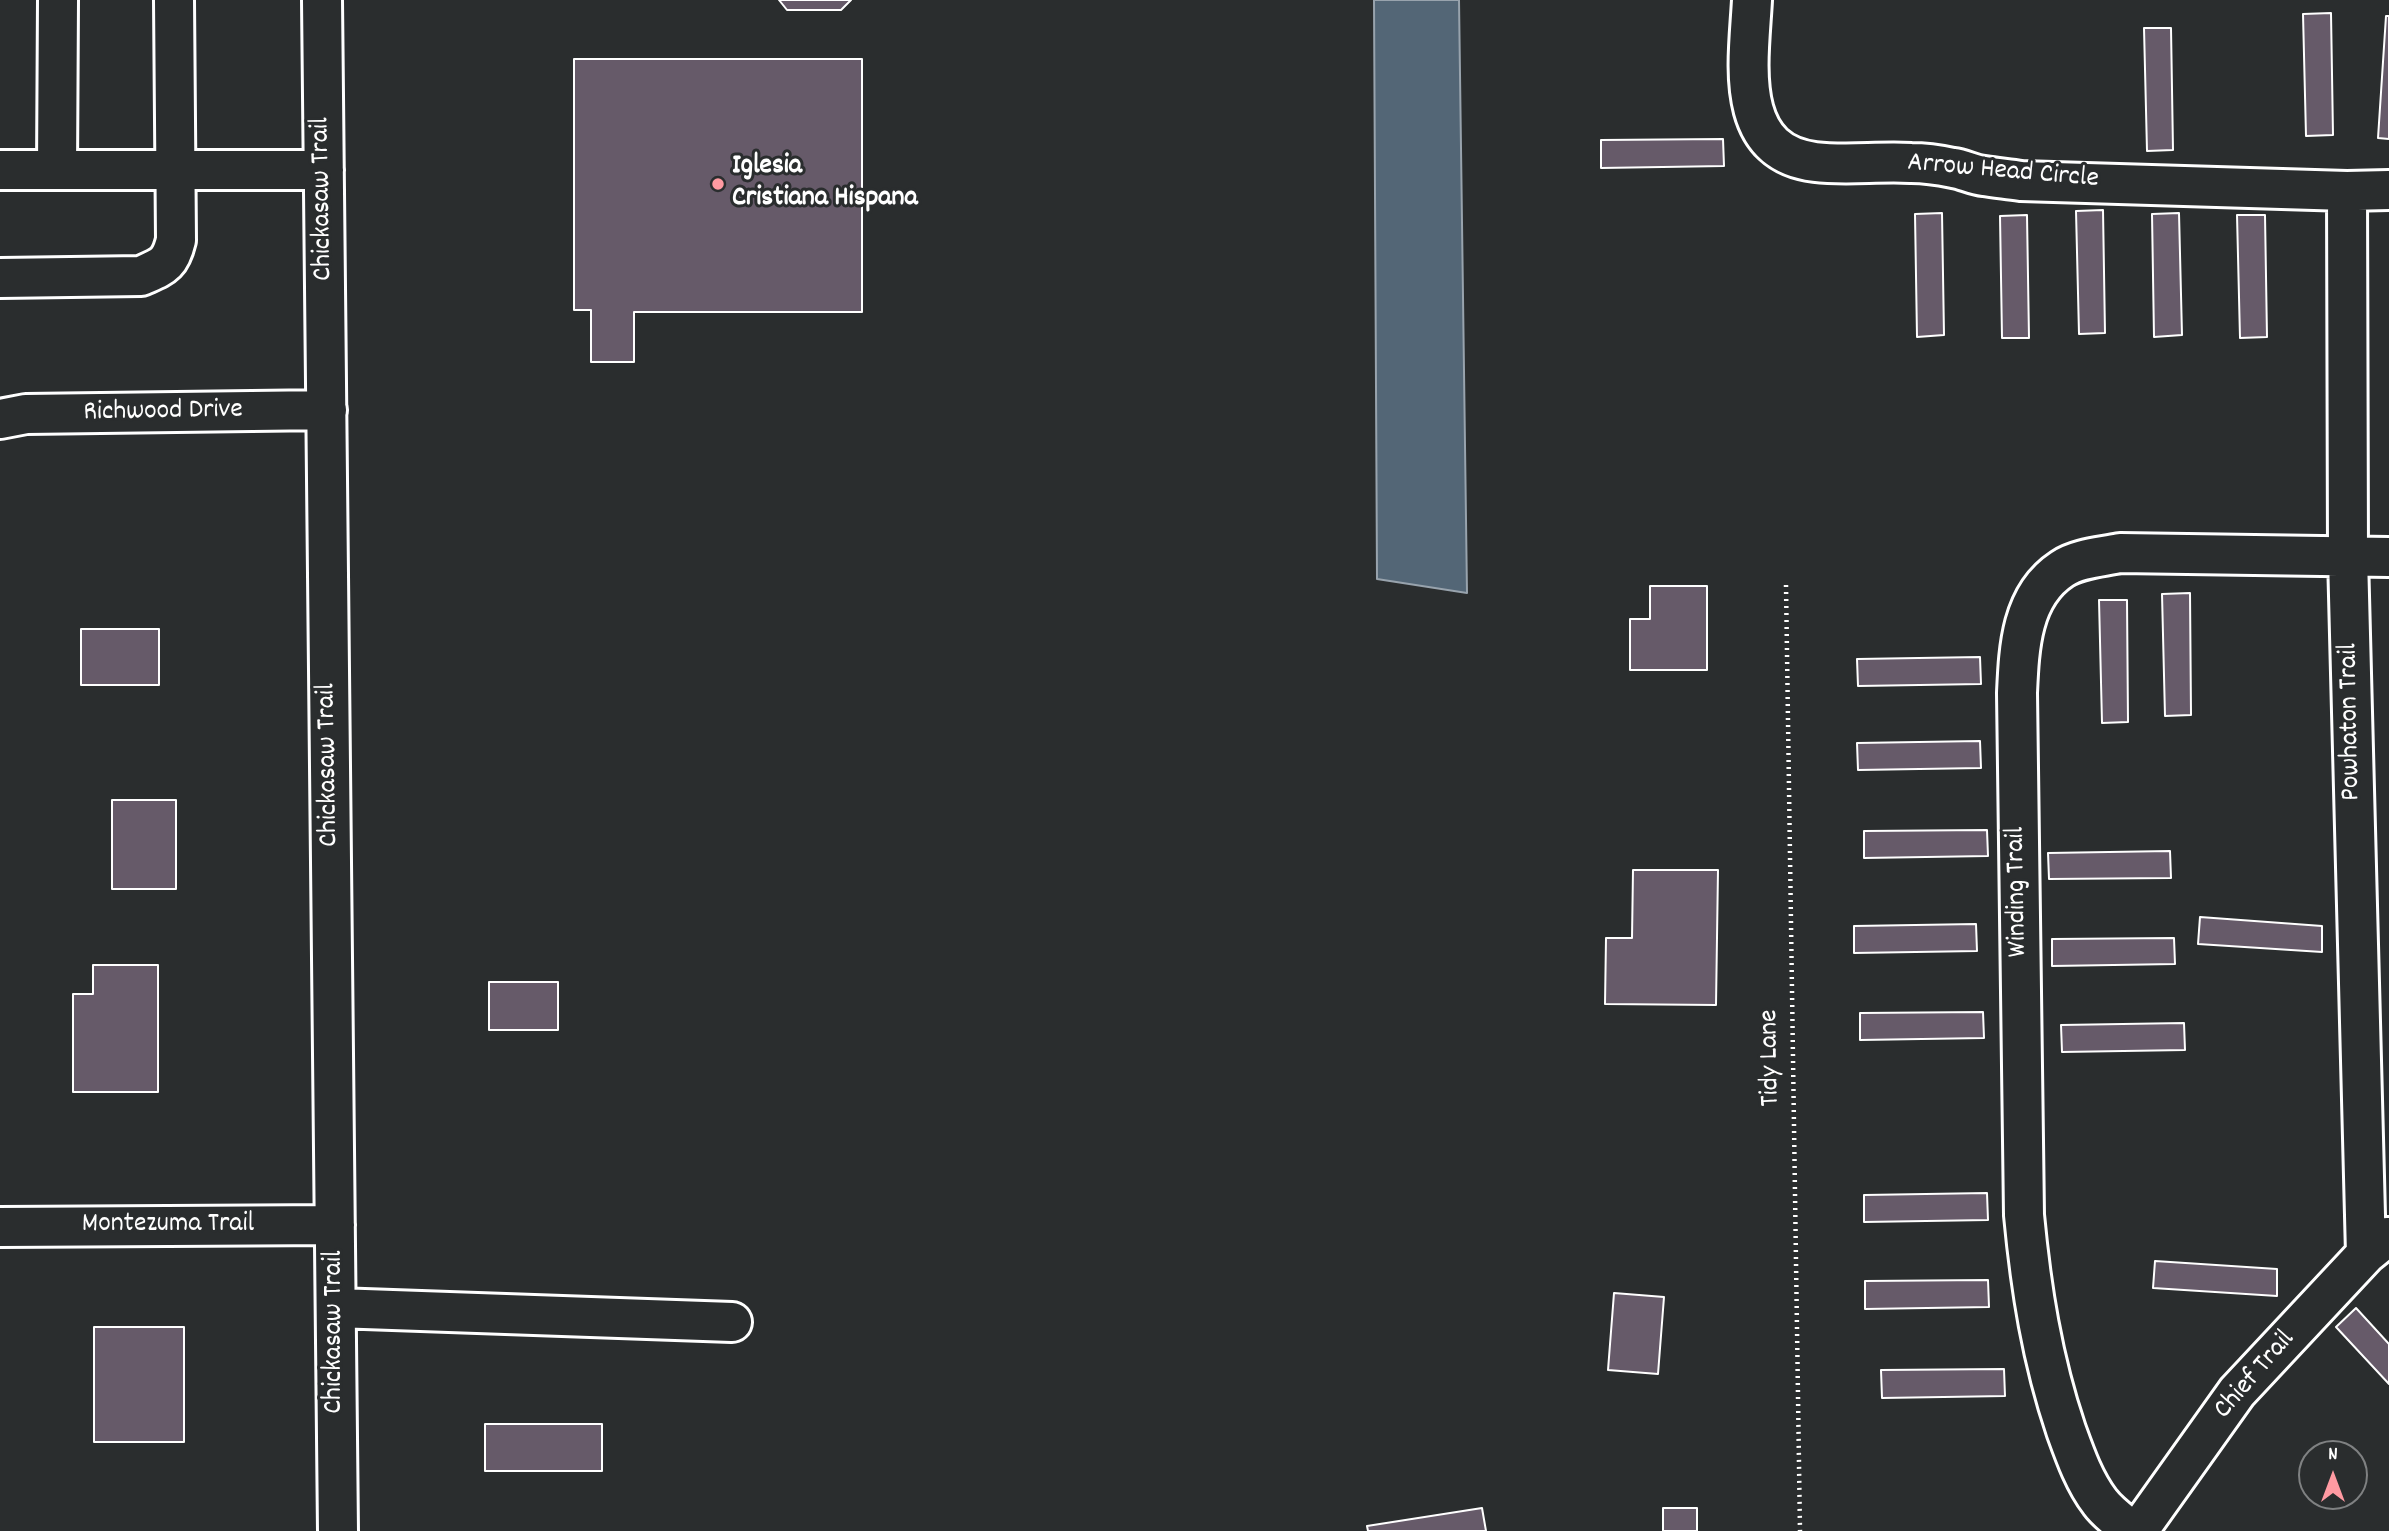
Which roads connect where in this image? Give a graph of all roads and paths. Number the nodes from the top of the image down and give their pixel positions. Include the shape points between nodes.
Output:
1 (58, 0) edge
2 (174, 0) edge
3 (322, 0) edge
4 (1752, 0) edge
5 (0, 170) edge
6 (57, 170) junction
7 (174, 170) junction
8 (324, 170) junction
9 (2389, 190) edge
10 (2347, 191) junction
11 (0, 278) edge
12 (327, 410) junction
13 (0, 419) edge
14 (2348, 557) junction
15 (2389, 557) edge
16 (1786, 585) dead end
17 (335, 1225) junction
18 (0, 1227) edge
19 (2377, 1244) edge
20 (336, 1308) junction
21 (732, 1322) dead end
22 (338, 1531) edge
23 (1800, 1531) edge
24 (2132, 1531) edge
25 (2138, 1531) edge

1 - 6 street
2 - 7 street
3 - 8 street, Chickasaw Trail
4 - 10 street, Arrow Head Circle via 1751,102 1759,127 1787,156 1843,164 1911,163 2021,181
5 - 6 street
6 - 7 street
7 - 8 street
7 - 11 street via 176,240 172,257 159,268 141,276 116,278
8 - 12 street, Chickasaw Trail
9 - 10 street, Arrow Head Circle
10 - 14 street, Powhaton Trail
12 - 13 street, Richwood Drive via 26,414
12 - 17 street, Chickasaw Trail
14 - 15 street, Winding Trail
14 - 19 street, Powhaton Trail
14 - 24 street, Winding Trail via 2120,554 2084,560 2063,568 2045,584 2023,627 2018,720 2024,1202 2029,1271 2051,1385 2078,1464 2101,1503
16 - 23 path, Tidy Lane
17 - 18 street, Montezuma Trail
17 - 20 street, Chickasaw Trail
19 - 25 street, Chief Trail via 2237,1392
20 - 21 street
20 - 22 street, Chickasaw Trail

